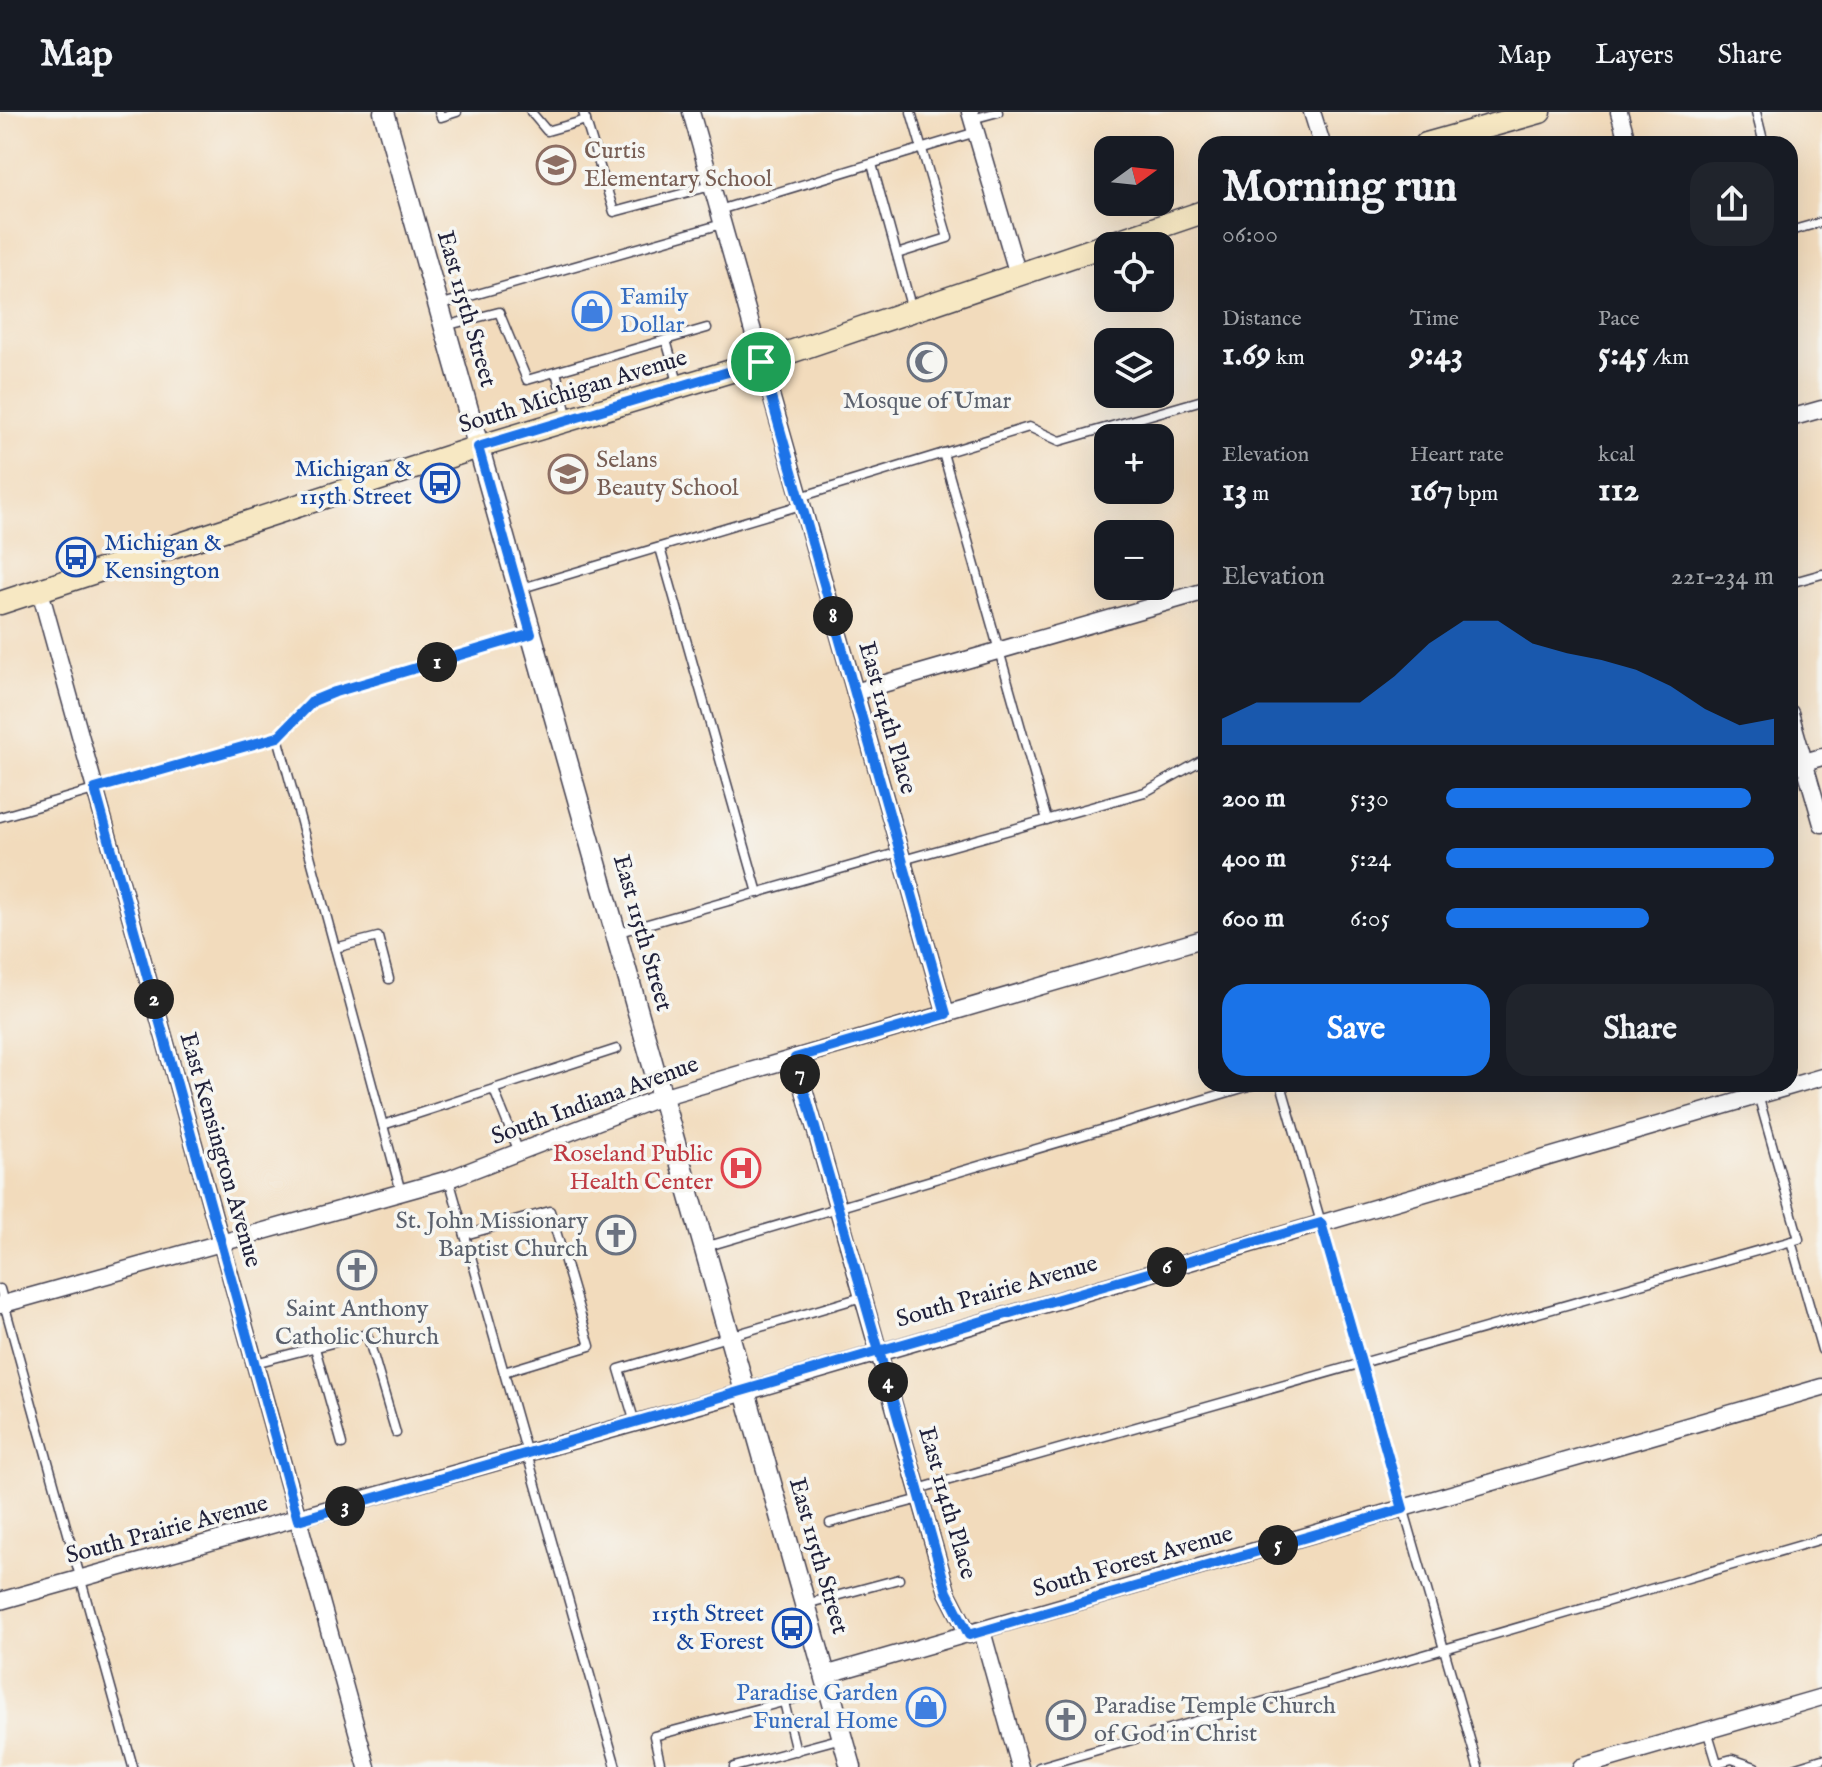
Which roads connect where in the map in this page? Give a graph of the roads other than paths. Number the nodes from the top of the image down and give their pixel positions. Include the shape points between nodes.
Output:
1 (384, 112) edge
2 (439, 112) edge
3 (457, 112) edge
4 (531, 112) edge
5 (691, 112) edge
6 (911, 112) edge
7 (998, 112) edge
8 (1312, 112) edge
9 (1540, 112) edge
10 (1619, 112) edge
11 (1756, 112) edge
12 (584, 116) edge
13 (973, 121) edge
14 (1320, 136) edge
15 (1454, 136) edge
16 (1626, 136) edge
17 (1762, 136) edge
18 (921, 149) junction
19 (872, 164) junction
20 (712, 186) junction
21 (1198, 214) edge
22 (720, 217) junction
23 (1822, 222) edge
24 (1798, 229) edge
25 (897, 254) junction
26 (1018, 275) junction
27 (438, 305) junction
28 (912, 311) junction
29 (444, 326) junction
30 (707, 328) dead end
31 (666, 340) junction
32 (761, 362) junction
33 (556, 372) junction
34 (679, 387) junction
35 (1198, 401) edge
36 (1822, 409) edge
37 (1798, 416) edge
38 (568, 420) junction
39 (478, 447) junction
40 (943, 453) junction
41 (801, 501) junction
42 (660, 548) junction
43 (1822, 574) edge
44 (1798, 581) edge
45 (519, 590) junction
46 (40, 591) junction
47 (1198, 593) edge
48 (0, 603) edge
49 (531, 634) junction
50 (999, 652) junction
51 (855, 692) junction
52 (278, 737) junction
53 (1822, 757) edge
54 (1198, 762) edge
55 (1798, 764) edge
56 (1798, 766) edge
57 (95, 789) junction
58 (0, 817) edge
59 (1047, 820) junction
60 (1822, 824) edge
61 (901, 856) junction
62 (758, 893) junction
63 (615, 934) junction
64 (1198, 940) edge
65 (335, 948) junction
66 (389, 979) dead end
67 (946, 1014) junction
68 (617, 1049) dead end
69 (795, 1058) junction
70 (1822, 1077) edge
71 (1798, 1082) edge
72 (494, 1090) junction
73 (1229, 1092) edge
74 (1283, 1092) edge
75 (1758, 1092) edge
76 (1765, 1092) edge
77 (661, 1097) junction
78 (383, 1125) junction
79 (520, 1153) junction
80 (449, 1179) junction
81 (401, 1192) junction
82 (838, 1207) junction
83 (1321, 1223) junction
84 (465, 1235) junction
85 (1791, 1241) junction
86 (221, 1242) junction
87 (704, 1247) junction
88 (863, 1297) junction
89 (1, 1299) edge
90 (729, 1335) junction
91 (315, 1348) junction
92 (1822, 1350) edge
93 (879, 1351) junction
94 (1361, 1362) junction
95 (255, 1363) junction
96 (504, 1372) junction
97 (1822, 1387) edge
98 (745, 1392) junction
99 (635, 1423) junction
100 (396, 1433) dead end
101 (342, 1444) dead end
102 (528, 1454) junction
103 (919, 1494) junction
104 (1403, 1509) junction
105 (298, 1520) junction
106 (830, 1523) dead end
107 (1822, 1539) edge
108 (80, 1579) junction
109 (899, 1579) dead end
110 (0, 1601) edge
111 (805, 1605) junction
112 (975, 1633) junction
113 (1443, 1649) junction
114 (827, 1683) junction
115 (1822, 1697) edge
116 (784, 1702) junction
117 (1707, 1730) junction
118 (843, 1738) junction
119 (796, 1751) junction
120 (1822, 1759) edge
121 (1718, 1765) edge
122 (133, 1767) edge
123 (367, 1767) edge
124 (616, 1767) edge
125 (661, 1767) edge
126 (734, 1767) edge
127 (851, 1767) edge
128 (1020, 1767) edge
129 (1039, 1767) edge
130 (1478, 1767) edge
131 (1581, 1767) edge
132 (1755, 1767) edge
133 (1796, 1767) edge

1 - 27 street, East 115th Street
2 - 3 lane via 441,117
4 - 12 lane via 547,131
5 - 20 street, East 114th Place
6 - 18 lane
7 - 13 lane
8 - 14 street
9 - 15 main road
10 - 16 street
11 - 17 lane
12 - 20 lane via 614,212
13 - 18 lane
13 - 26 street
18 - 19 lane
18 - 25 lane via 948,238
19 - 22 lane
19 - 25 lane
20 - 22 street, East 114th Place
21 - 26 main road, South Michigan Avenue
22 - 27 lane
22 - 32 street, East 114th Place
23 - 24 lane
25 - 28 lane
26 - 28 main road, South Michigan Avenue
27 - 29 street, East 115th Street
28 - 32 main road, South Michigan Avenue
29 - 33 lane via 499,312 527,380
29 - 39 street, East 115th Street
30 - 31 lane
31 - 33 lane
31 - 34 lane
32 - 34 main road, South Michigan Avenue
32 - 41 street, East 114th Place
33 - 38 lane
34 - 38 main road, South Michigan Avenue
35 - 40 lane via 1060,441 1029,427
36 - 37 street
38 - 39 main road, South Michigan Avenue
39 - 45 street, East 115th Street
39 - 46 main road, South Michigan Avenue
40 - 41 lane
40 - 50 lane
41 - 42 lane
41 - 51 street, East 114th Place
42 - 45 lane
42 - 62 lane
43 - 44 lane
45 - 49 street, East 115th Street
46 - 48 main road, South Michigan Avenue
46 - 57 street, East Kensington Avenue
47 - 50 street
49 - 52 lane via 335,692 313,701
49 - 63 street, East 115th Street
50 - 51 street
50 - 59 lane
51 - 61 street, East 114th Place
52 - 57 lane
52 - 65 lane
53 - 55 street
54 - 59 lane via 1145,792
56 - 60 street
57 - 58 lane
57 - 86 street, East Kensington Avenue
59 - 61 lane
61 - 62 lane
61 - 67 street, East 114th Place
62 - 63 lane
63 - 77 street, East 115th Street
64 - 67 street, South Indiana Avenue
65 - 66 lane via 378,937
65 - 78 lane
67 - 69 street, South Indiana Avenue
68 - 72 lane
69 - 77 street, South Indiana Avenue
69 - 82 street, East 114th Place
70 - 71 street, South Prairie Avenue
72 - 78 lane
72 - 79 lane
73 - 82 lane
74 - 83 lane
75 - 83 street, South Prairie Avenue
76 - 85 lane via 1799,1239
77 - 79 street, South Indiana Avenue
77 - 87 street, East 115th Street
78 - 81 lane
79 - 80 street, South Indiana Avenue
80 - 81 street, South Indiana Avenue
80 - 84 lane
81 - 86 street, South Indiana Avenue
82 - 87 lane
82 - 88 street, East 114th Place
83 - 93 street, South Prairie Avenue
83 - 94 lane
84 - 96 lane
84 - 96 lane via 550,1211 590,1346
85 - 92 lane
85 - 94 lane
86 - 89 street, South Indiana Avenue
86 - 95 street, East Kensington Avenue
87 - 90 street, East 115th Street
88 - 90 lane
88 - 93 street, East 114th Place
89 - 108 lane
90 - 98 street, East 115th Street
90 - 99 lane via 619,1369
91 - 95 lane
91 - 100 lane via 367,1334
91 - 101 lane
93 - 98 street, South Prairie Avenue
93 - 103 street, East 114th Place
94 - 103 lane
94 - 104 lane
95 - 105 street, East Kensington Avenue
96 - 102 lane
97 - 104 street, South Forest Avenue
98 - 99 street, South Prairie Avenue
98 - 111 street, East 115th Street
99 - 102 street, South Prairie Avenue
102 - 105 street, South Prairie Avenue
102 - 124 lane
103 - 106 lane
103 - 112 street, East 114th Place via 947,1592
104 - 112 street, South Forest Avenue
104 - 113 lane
105 - 108 street, South Prairie Avenue
105 - 123 street, East Kensington Avenue
107 - 113 lane
108 - 110 street, South Prairie Avenue
108 - 122 lane
109 - 111 lane
111 - 114 street, East 115th Street
112 - 114 street, South Forest Avenue
112 - 128 street, East 114th Place
113 - 129 lane
113 - 130 lane
114 - 116 lane
114 - 118 street, East 115th Street
115 - 117 street
116 - 119 lane
116 - 125 lane via 654,1736
117 - 121 lane
117 - 131 street
118 - 119 lane
118 - 127 street, East 115th Street
119 - 126 lane
120 - 133 lane
121 - 132 lane via 1732,1759

